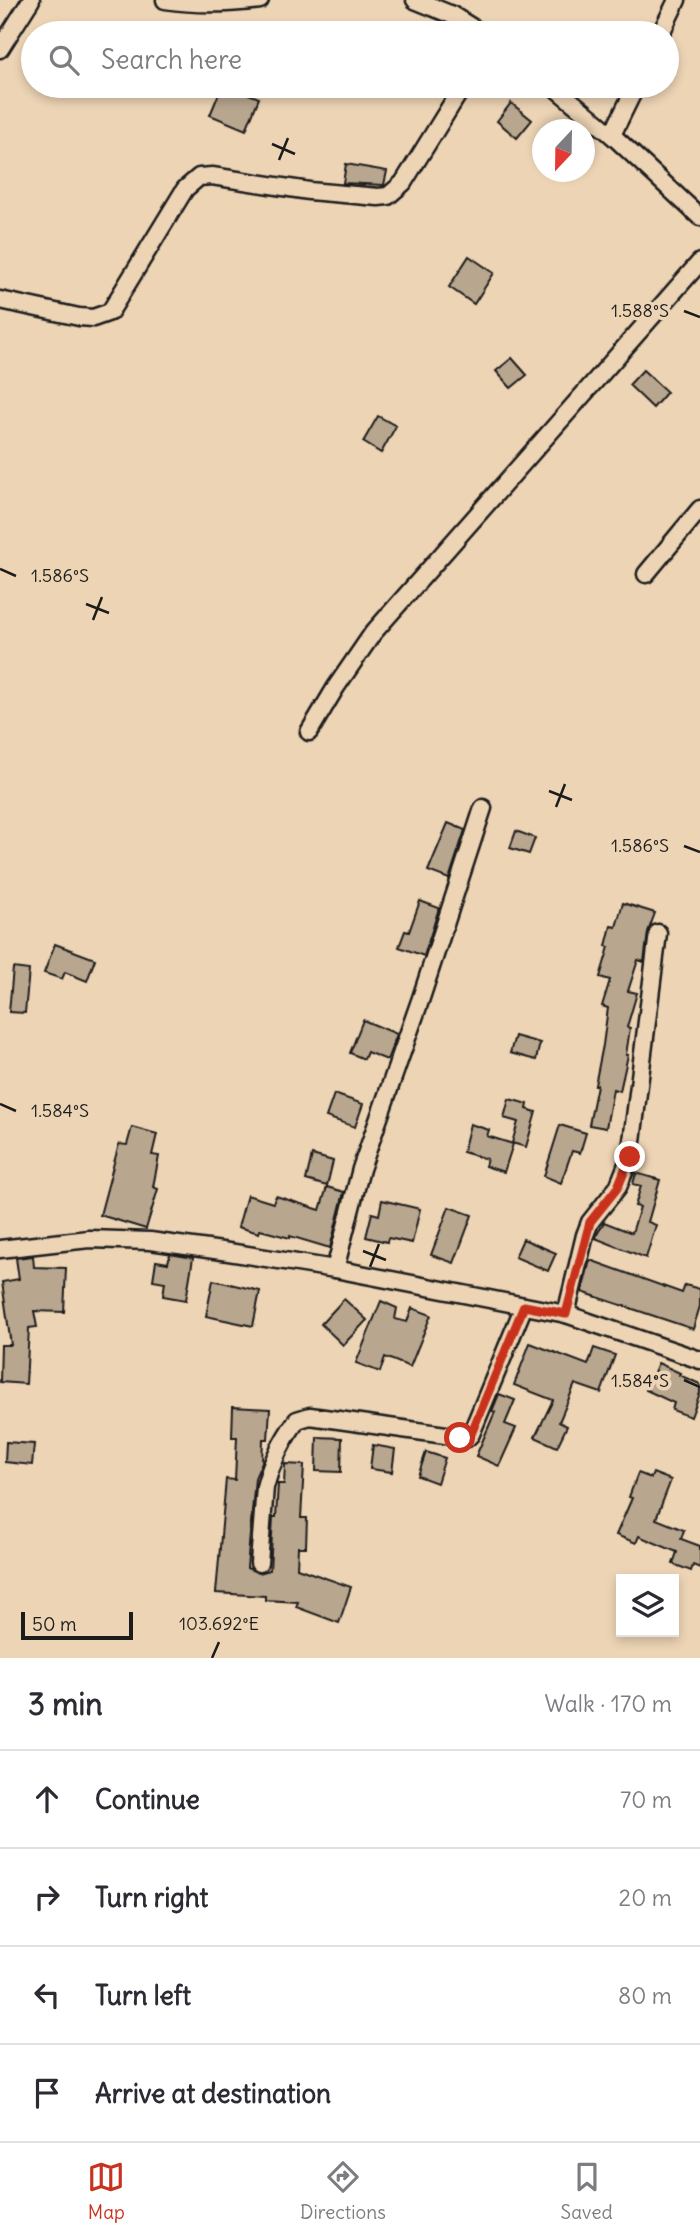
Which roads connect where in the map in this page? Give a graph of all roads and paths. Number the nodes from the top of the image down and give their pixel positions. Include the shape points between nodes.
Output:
1 (31, 0) edge
2 (165, 0) edge
3 (260, 0) edge
4 (415, 0) edge
5 (677, 0) edge
6 (462, 21) edge
7 (667, 21) edge
8 (0, 49) edge
9 (456, 98) edge
10 (567, 98) edge
11 (630, 98) edge
12 (612, 135) junction
13 (700, 216) edge
14 (700, 262) edge
15 (0, 300) edge
16 (700, 509) edge
17 (646, 574) dead end
18 (309, 732) dead end
19 (482, 807) dead end
20 (659, 933) dead end
21 (0, 1249) edge
22 (335, 1269) junction
23 (524, 1306) junction
24 (566, 1314) junction
25 (700, 1360) edge
26 (259, 1563) dead end

1 - 8 street
2 - 3 street
4 - 6 street
5 - 7 street
9 - 15 street via 403,183 388,196 199,177 185,189 110,312 79,317
10 - 12 street
11 - 12 street
12 - 13 street
14 - 18 street via 373,633
16 - 17 street
19 - 22 street via 361,1169
20 - 24 street via 630,1157 618,1187 590,1222
21 - 22 street via 89,1239 150,1241
22 - 23 street
23 - 24 street
23 - 26 street via 467,1438 310,1416 297,1420 265,1487
24 - 25 street

